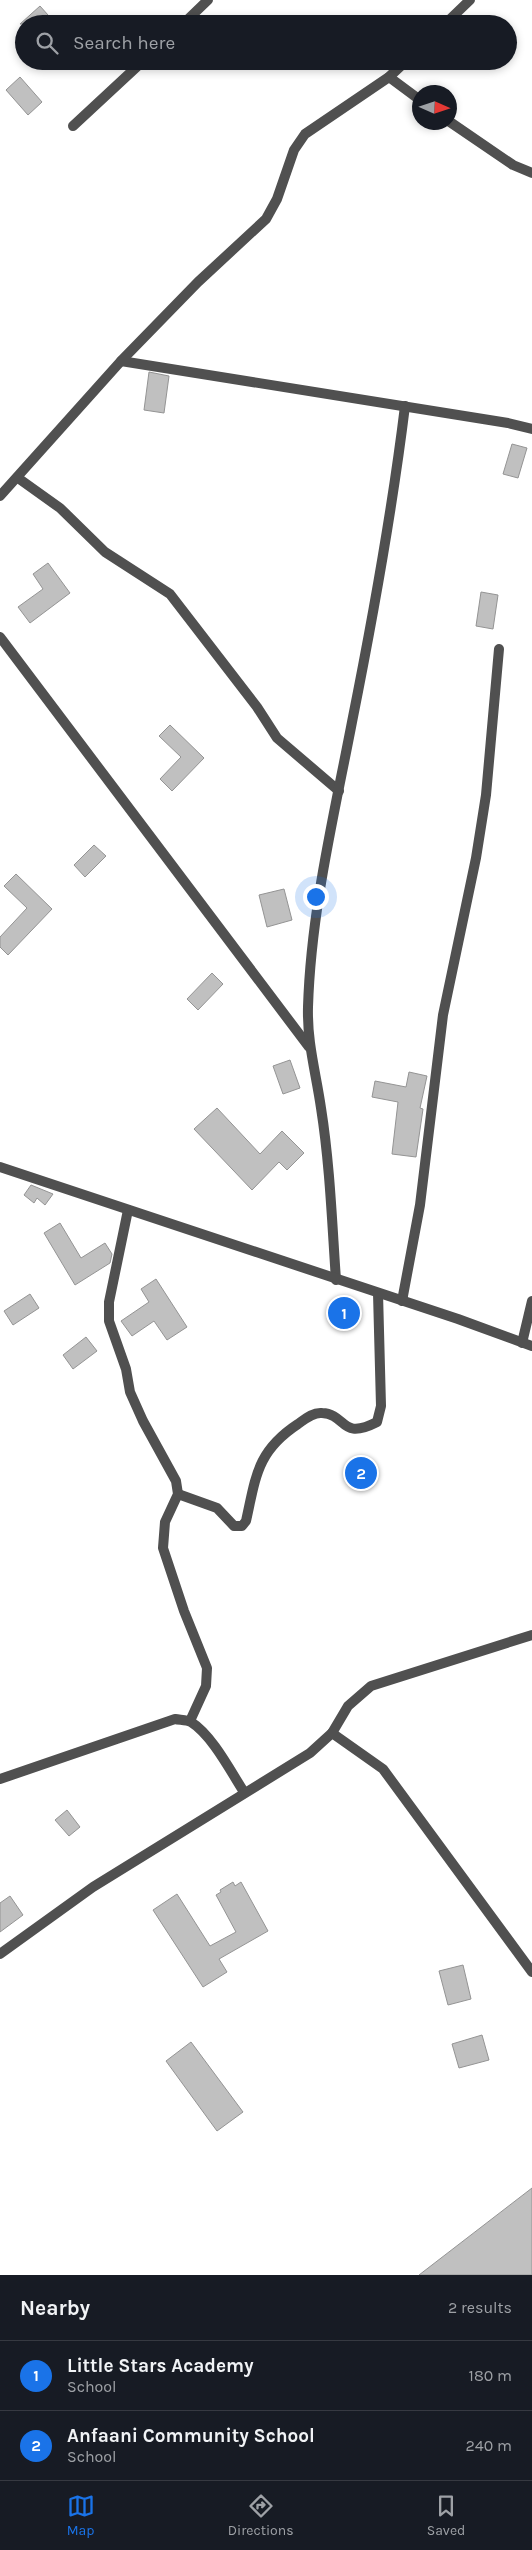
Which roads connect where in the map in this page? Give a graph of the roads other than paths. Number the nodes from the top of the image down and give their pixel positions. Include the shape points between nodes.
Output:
1 (208, 0) edge
2 (470, 0) edge
3 (192, 15) edge
4 (454, 15) edge
5 (133, 70) edge
6 (396, 70) edge
7 (389, 77) junction
8 (412, 94) edge
9 (73, 126) dead end
10 (457, 127) edge
11 (532, 173) edge
12 (121, 361) junction
13 (405, 406) junction
14 (532, 429) edge
15 (18, 478) junction
16 (0, 496) edge
17 (0, 637) edge
18 (499, 649) dead end
19 (338, 791) junction
20 (309, 1047) junction
21 (0, 1167) edge
22 (128, 1210) junction
23 (336, 1280) junction
24 (378, 1293) junction
25 (532, 1300) edge
26 (402, 1301) junction
27 (522, 1343) junction
28 (532, 1346) edge
29 (178, 1494) junction
30 (532, 1635) edge
31 (190, 1722) junction
32 (332, 1733) junction
33 (0, 1779) edge
34 (244, 1792) junction
35 (0, 1954) edge
36 (532, 1972) edge

1 - 3 street
2 - 4 street
5 - 9 street
6 - 7 street
7 - 8 street
7 - 12 street via 304,134 294,150 277,199 266,219 198,282
10 - 11 street via 513,165
12 - 13 street
12 - 15 street
13 - 14 street
13 - 19 street via 396,483
15 - 16 street
15 - 19 street via 60,508 105,552 170,594 257,706 277,738
17 - 20 street
18 - 26 street via 486,795 443,1016 420,1205
19 - 20 street via 312,942
20 - 23 street via 321,1107
21 - 22 street
22 - 23 street
22 - 29 street via 109,1302 109,1321 126,1369 130,1392 176,1481
23 - 24 street
24 - 26 street
24 - 29 street via 382,1406 377,1422 364,1428 350,1429 321,1412 312,1414 280,1435 267,1450 256,1476 246,1521 242,1526 234,1526 217,1508
25 - 27 street
26 - 27 street
27 - 28 street
29 - 31 street via 165,1522 163,1548 207,1668 206,1686
30 - 32 street via 371,1686 348,1706
31 - 33 street via 175,1719
31 - 34 street via 215,1747
32 - 34 street via 310,1754
32 - 36 street via 383,1769
34 - 35 street via 92,1887

